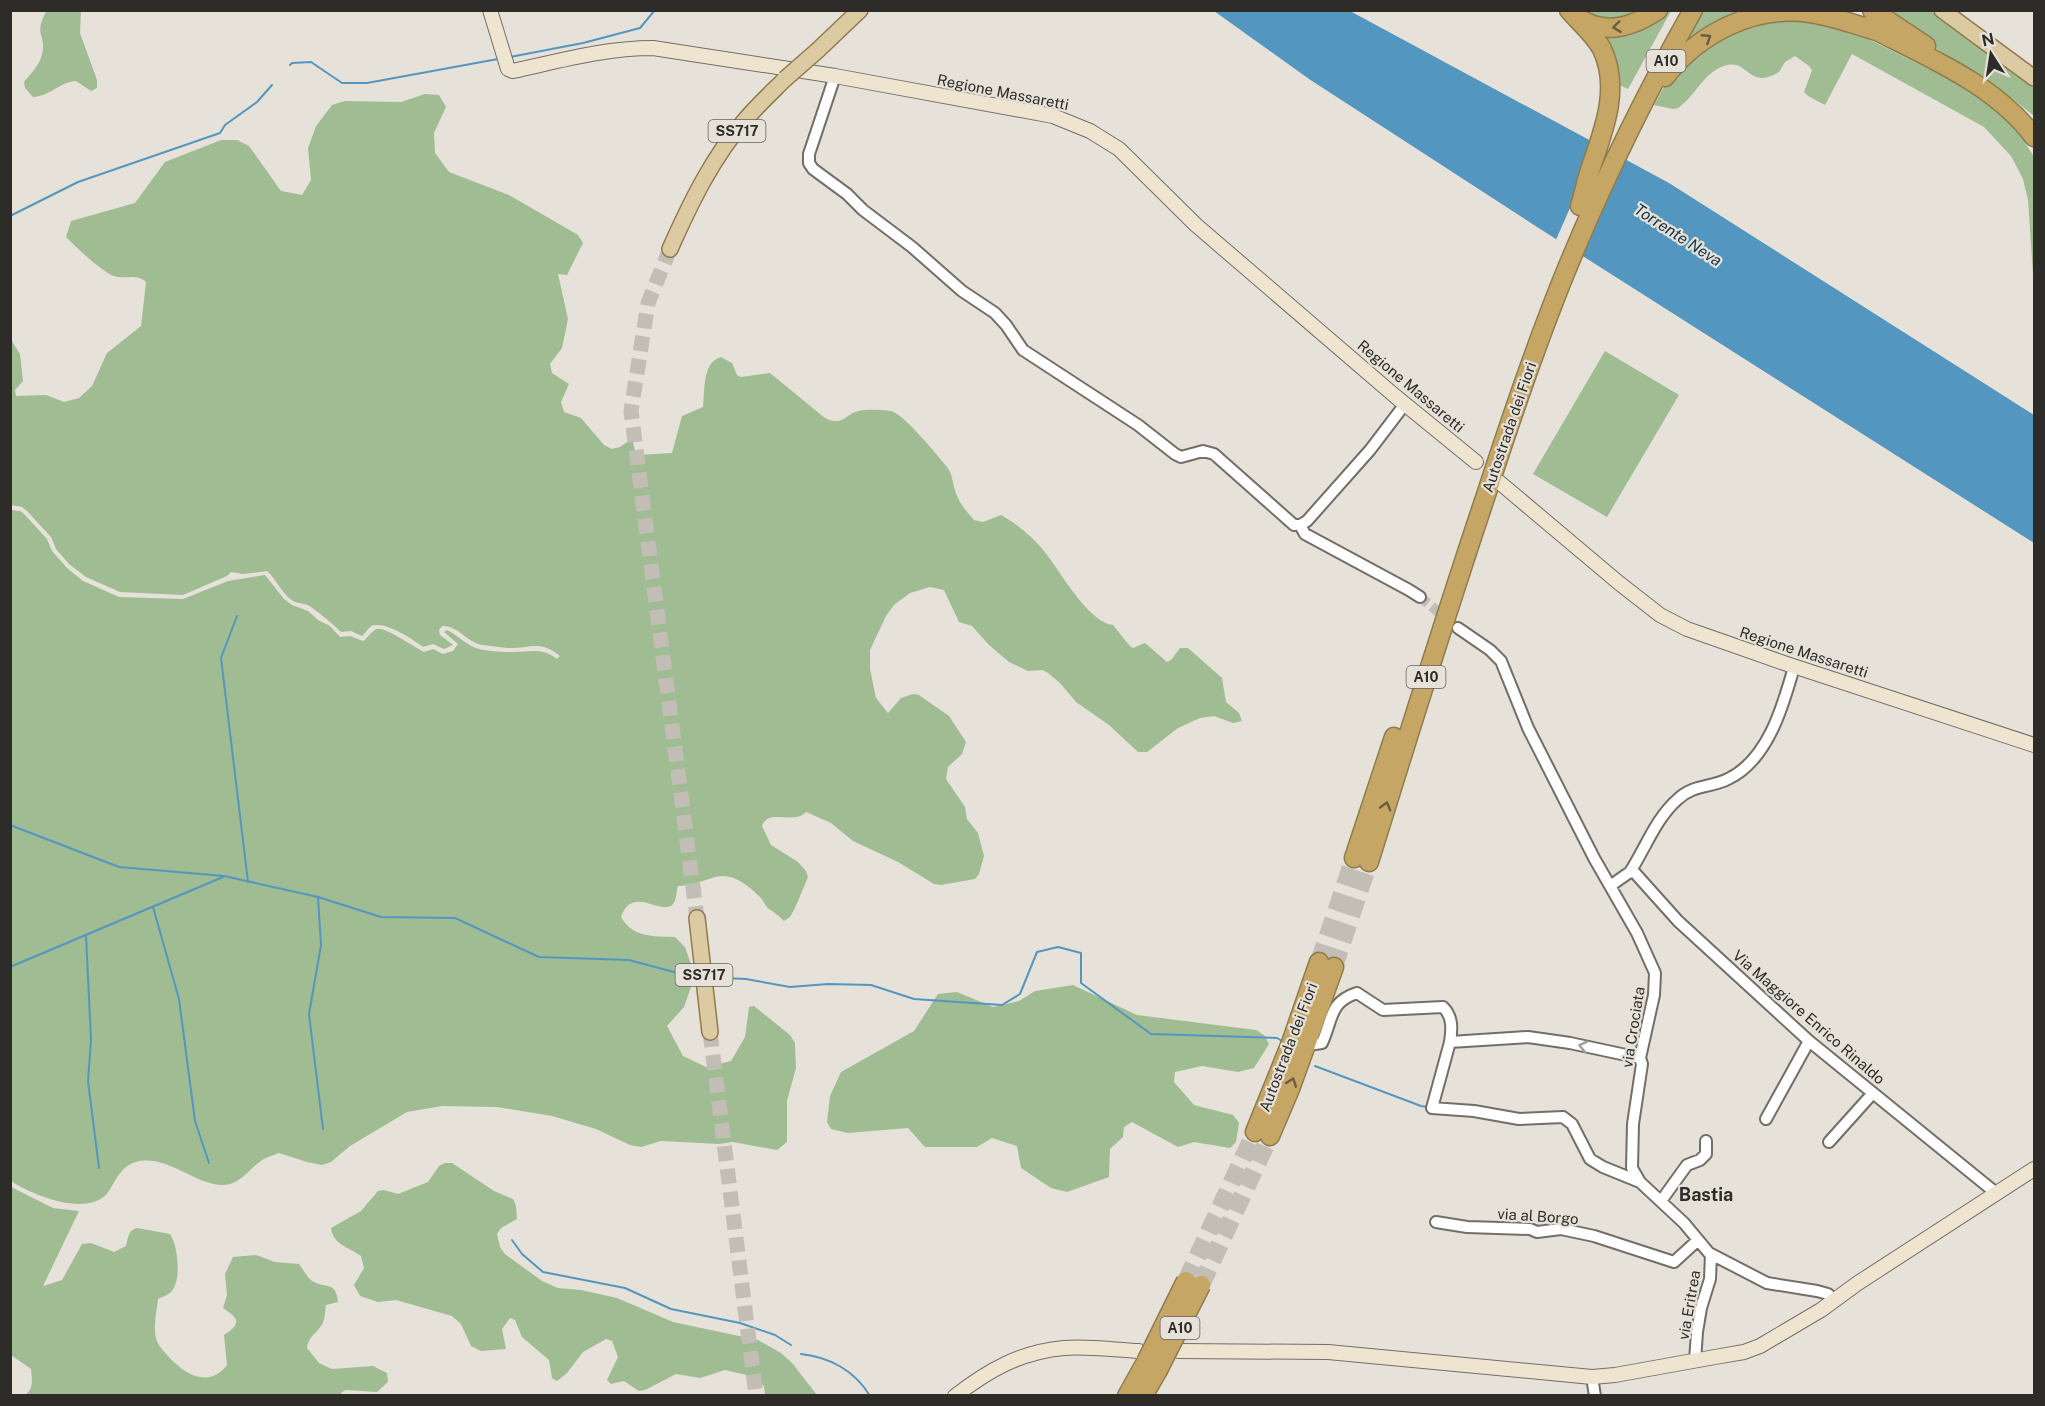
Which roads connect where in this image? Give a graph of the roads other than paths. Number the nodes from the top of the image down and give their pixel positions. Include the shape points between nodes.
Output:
1 (490, 10) edge
2 (860, 10) edge
3 (1658, 10) edge
4 (1680, 10) edge
5 (1693, 10) edge
6 (1836, 10) edge
7 (1872, 10) edge
8 (1942, 10) edge
9 (1572, 14) edge
10 (1877, 31) junction
11 (1951, 70) junction
12 (835, 76) junction
13 (2034, 78) edge
14 (1635, 109) junction
15 (2034, 137) edge
16 (1580, 206) junction
17 (670, 249) tunnel mouth
18 (1515, 388) junction
19 (1405, 404) junction
20 (1476, 462) dead end
21 (1499, 482) dead end
22 (1300, 525) junction
23 (1420, 597) tunnel mouth
24 (1458, 628) tunnel mouth
25 (1794, 667) junction
26 (2034, 745) edge
27 (1362, 860) tunnel mouth
28 (1630, 872) junction
29 (1610, 886) junction
30 (697, 918) tunnel mouth
31 (1327, 965) tunnel mouth
32 (710, 1032) tunnel mouth
33 (1809, 1041) junction
34 (1450, 1042) junction
35 (1315, 1044) dead end
36 (1640, 1058) junction
37 (1873, 1093) junction
38 (1766, 1119) dead end
39 (1263, 1134) tunnel mouth
40 (1706, 1141) dead end
41 (1829, 1142) dead end
42 (2034, 1169) edge
43 (1640, 1182) junction
44 (1996, 1194) junction
45 (1660, 1201) junction
46 (1436, 1222) dead end
47 (1698, 1240) junction
48 (1711, 1254) junction
49 (1193, 1283) tunnel mouth
50 (1834, 1300) junction
51 (1178, 1351) dead end
52 (1148, 1361) junction
53 (1695, 1361) junction
54 (1592, 1377) junction
55 (955, 1395) edge
56 (1127, 1395) edge
57 (1143, 1395) edge
58 (1595, 1395) edge

1 - 12 street, Regione Massaretti via 507,62 653,48
2 - 17 main road, SS717, bridge via 744,121 693,199
3 -> 9 highway via 1635,23 1612,28 1596,26
4 - 14 highway, Autostrada dei Fiori / A10
5 - 14 highway, Autostrada dei Fiori / A10
6 - 10 highway
7 - 11 highway via 1931,49
8 - 13 main road
9 - 16 highway via 1601,48 1608,66 1610,93 1606,125
10 - 11 highway
14 -> 10 highway via 1682,57 1719,31 1743,20 1798,12
11 - 15 highway via 2009,108
12 - 19 street, Regione Massaretti via 1053,116 1090,131 1119,149 1196,225
12 - 22 street via 809,154 813,169 912,246 962,291 995,313 1023,350 1138,425 1175,454 1214,454 1284,518
14 - 16 highway, Autostrada dei Fiori / A10
14 - 18 highway, Autostrada dei Fiori / A10
16 - 18 highway, Autostrada dei Fiori / A10 via 1551,276
18 - 27 highway, Autostrada dei Fiori / A10 via 1406,741
19 - 20 street, Regione Massaretti
19 - 22 street via 1370,450
21 - 25 street, Regione Massaretti via 1660,615 1687,629
22 - 23 street via 1305,534
24 - 29 street, via Crociata via 1501,661 1528,728
25 - 26 street, Regione Massaretti
25 - 28 street via 1767,740 1753,759 1730,778 1688,790 1676,800 1662,816
28 - 29 street
28 - 33 street, Via Maggiore Enrico Rinaldo via 1677,921
29 - 36 street, via Crociata via 1655,973
30 - 32 main road, SS717
31 - 39 highway, Autostrada dei Fiori via 1291,1043
33 - 37 street, Via Maggiore Enrico Rinaldo
33 - 38 street
34 - 35 street via 1449,1013 1443,1007 1383,1010 1357,993 1337,1004 1322,1042
36 -> 34 street via 1528,1037
34 - 43 street via 1432,1108 1519,1119 1563,1117 1572,1124 1590,1159
36 - 43 street, via Crociata via 1632,1168
37 - 41 street
37 - 44 street, Via Maggiore Enrico Rinaldo
40 - 45 street via 1706,1154 1687,1166
42 - 44 street
43 - 45 street
44 - 50 street
45 - 47 street
46 - 47 street, via al Borgo via 1537,1232 1561,1229 1674,1262
47 - 48 street
48 - 50 street via 1767,1282 1817,1291
48 - 53 street, via Eritrea
49 - 52 highway, A10, bridge
50 - 53 street via 1760,1346
51 - 54 street via 1328,1352
52 - 55 street via 1067,1348 1042,1351 983,1374
52 - 56 highway, A10
52 - 57 highway, A10
53 - 54 street
54 - 58 street

